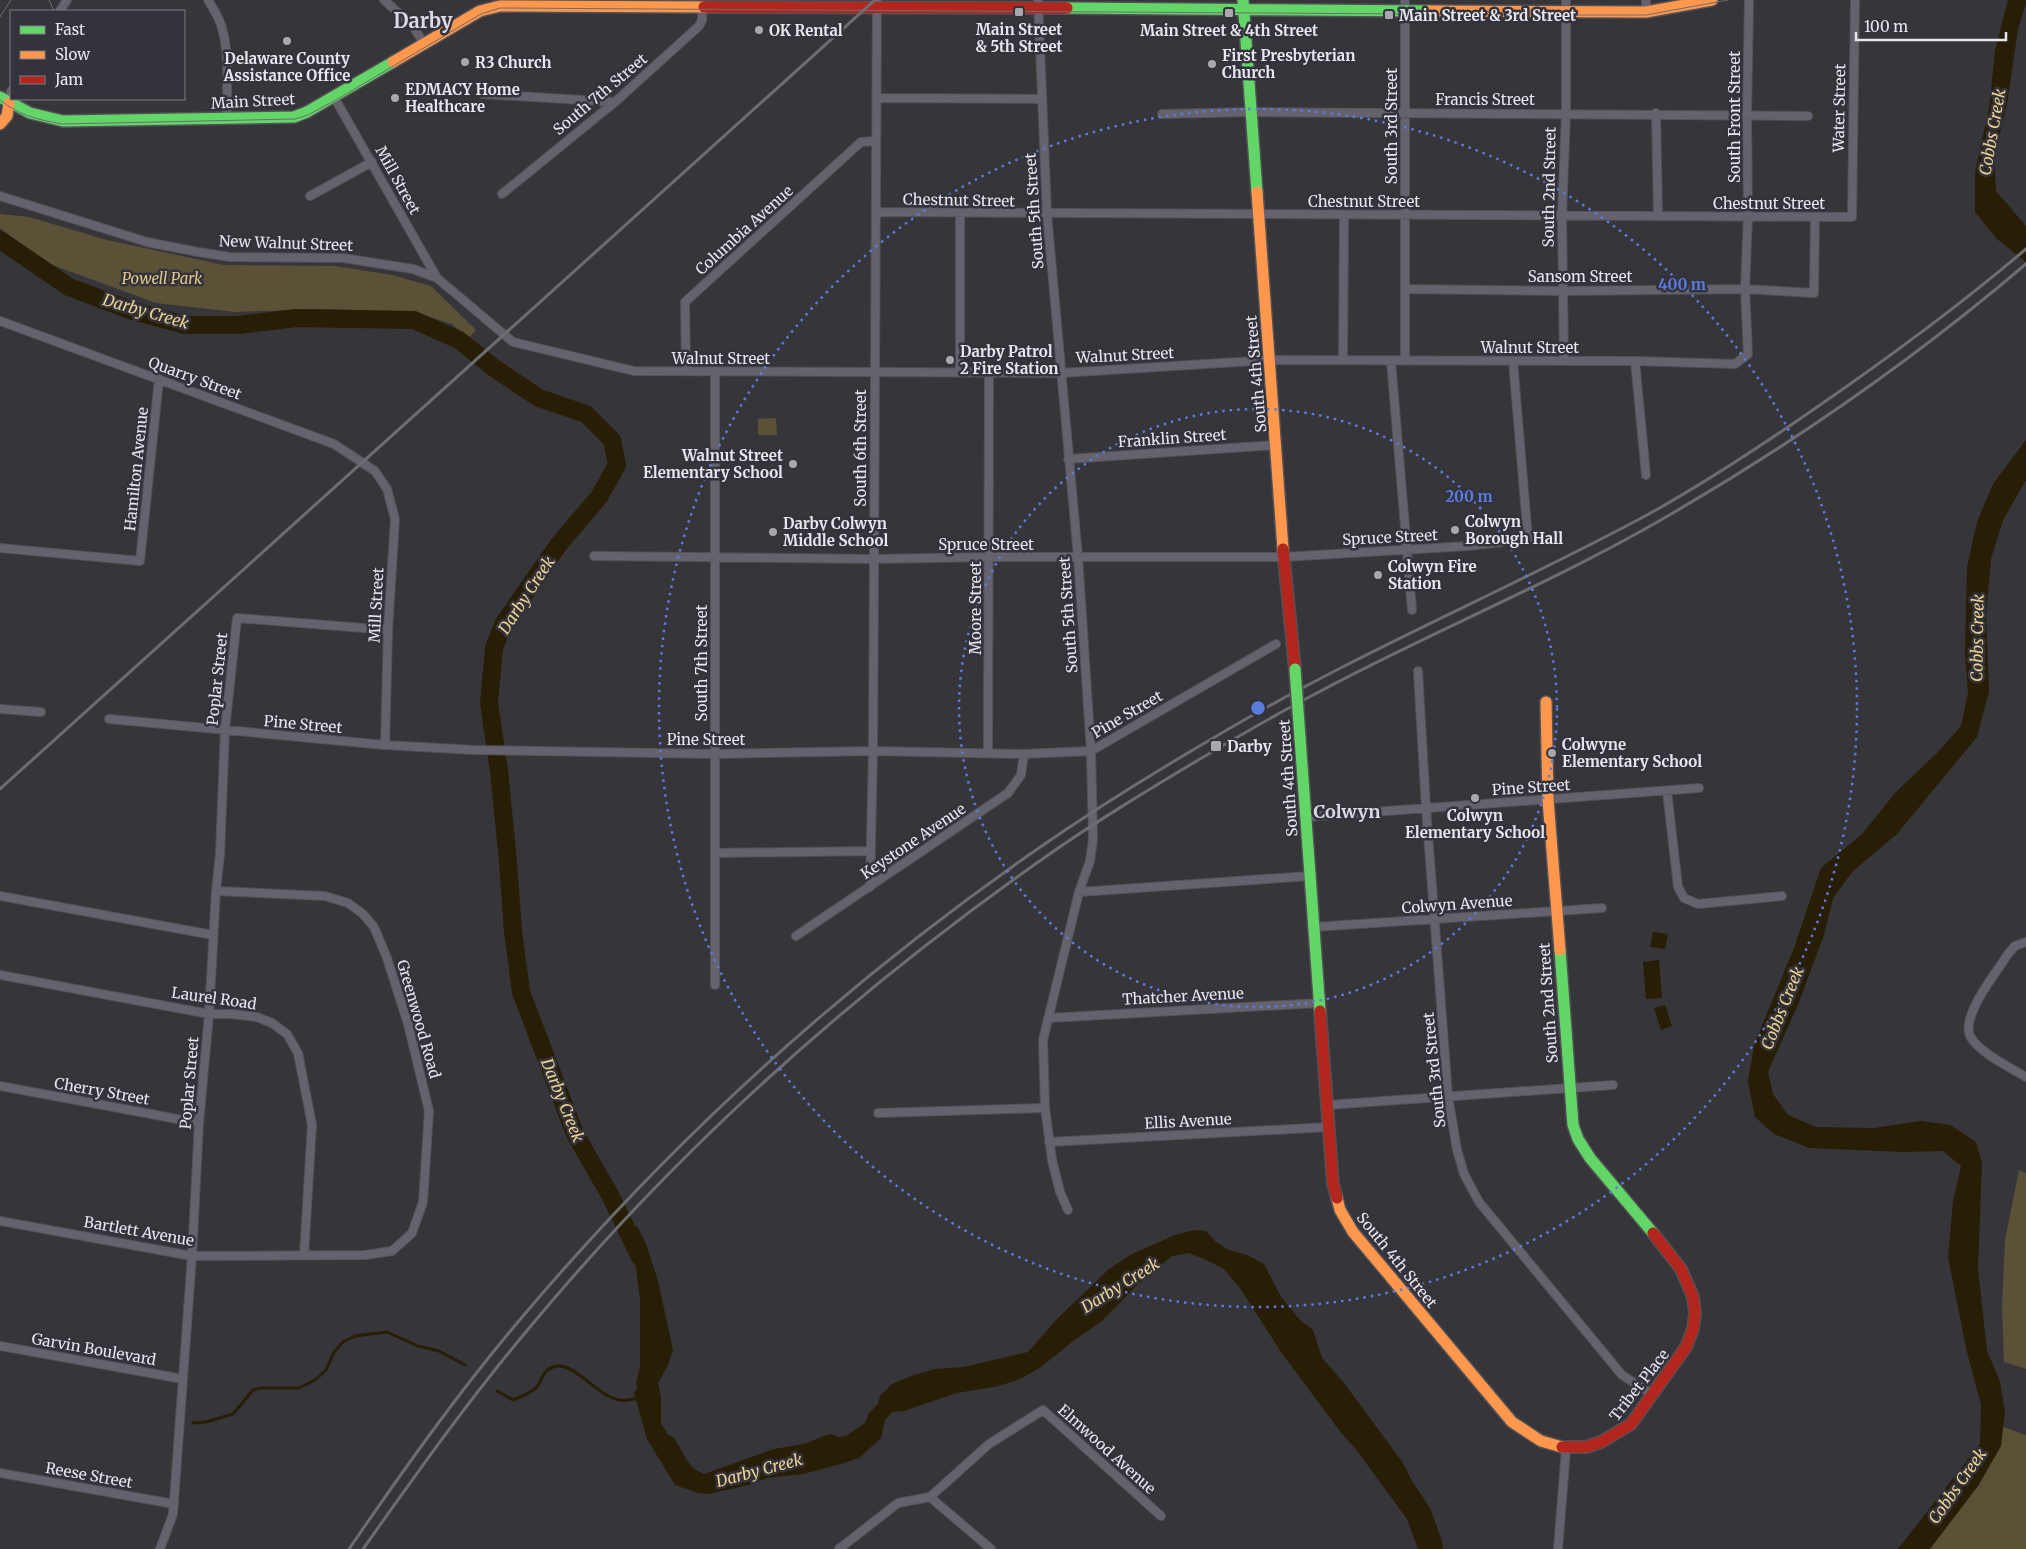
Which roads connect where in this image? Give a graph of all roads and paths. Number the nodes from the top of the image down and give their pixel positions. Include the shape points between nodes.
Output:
1 (208, 0) edge
2 (384, 0) edge
3 (1566, 0) edge
4 (1646, 0) edge
5 (1712, 0) edge
6 (1749, 0) edge
7 (1854, 0) edge
8 (661, 3) edge
9 (877, 4) edge
10 (1243, 4) edge
11 (1038, 5) edge
12 (1405, 6) edge
13 (703, 7) junction
14 (1646, 12) junction
15 (1566, 13) junction
16 (424, 44) junction
17 (482, 94) dead end
18 (334, 97) junction
19 (878, 98) junction
20 (1041, 99) junction
21 (4, 100) edge
22 (614, 102) junction
23 (1250, 112) junction
24 (1405, 113) junction
25 (1566, 113) junction
26 (1162, 114) dead end
27 (1656, 114) junction
28 (1747, 114) junction
29 (1808, 116) dead end
30 (226, 118) junction
31 (0, 124) edge
32 (876, 140) junction
33 (372, 162) junction
34 (502, 194) dead end
35 (0, 196) edge
36 (310, 196) dead end
37 (0, 203) edge
38 (19, 204) junction
39 (876, 212) junction
40 (960, 214) junction
41 (1047, 214) junction
42 (1259, 215) junction
43 (1344, 215) junction
44 (1405, 215) junction
45 (1562, 216) junction
46 (1658, 216) junction
47 (1748, 216) junction
48 (1815, 217) junction
49 (1852, 217) joint
50 (437, 278) junction
51 (1405, 289) junction
52 (1746, 289) junction
53 (1564, 291) junction
54 (0, 321) edge
55 (1748, 354) joint
56 (1270, 360) junction
57 (1343, 360) junction
58 (1391, 361) junction
59 (1405, 361) junction
60 (1513, 361) junction
61 (1564, 361) junction
62 (1635, 361) junction
63 (686, 371) junction
64 (715, 371) junction
65 (874, 372) junction
66 (960, 373) junction
67 (989, 373) junction
68 (1061, 373) junction
69 (159, 379) junction
70 (1277, 446) junction
71 (1068, 459) junction
72 (375, 470) joint
73 (1646, 475) dead end
74 (0, 548) edge
75 (1408, 550) junction
76 (594, 556) dead end
77 (715, 556) junction
78 (989, 557) junction
79 (1078, 557) junction
80 (1284, 557) junction
81 (873, 559) junction
82 (1412, 610) dead end
83 (388, 630) junction
84 (1276, 644) dead end
85 (1418, 671) dead end
86 (1546, 702) dead end
87 (0, 709) edge
88 (41, 712) dead end
89 (109, 719) dead end
90 (225, 730) junction
91 (386, 746) junction
92 (873, 751) junction
93 (1091, 752) junction
94 (988, 753) junction
95 (715, 754) junction
96 (1024, 754) junction
97 (1699, 788) dead end
98 (1667, 791) junction
99 (1548, 800) junction
100 (1426, 808) junction
101 (1306, 817) junction
102 (871, 851) junction
103 (715, 853) junction
104 (1310, 876) junction
105 (870, 887) junction
106 (216, 891) junction
107 (1080, 892) junction
108 (0, 896) edge
109 (1782, 896) dead end
110 (1602, 908) dead end
111 (1557, 911) junction
112 (1435, 919) junction
113 (1314, 927) junction
114 (213, 935) junction
115 (796, 936) dead end
116 (2023, 943) edge
117 (0, 975) edge
118 (715, 984) dead end
119 (1319, 1003) junction
120 (209, 1014) junction
121 (1048, 1018) junction
122 (2026, 1077) edge
123 (1613, 1085) dead end
124 (0, 1086) edge
125 (1569, 1088) junction
126 (1448, 1096) junction
127 (1327, 1104) junction
128 (1045, 1108) junction
129 (878, 1113) dead end
130 (199, 1123) junction
131 (1329, 1127) junction
132 (1049, 1142) junction
133 (1068, 1210) dead end
134 (0, 1220) edge
135 (304, 1255) junction
136 (365, 1255) joint
137 (192, 1256) junction
138 (1680, 1264) joint
139 (0, 1346) edge
140 (183, 1379) junction
141 (1652, 1395) junction
142 (1566, 1449) junction
143 (0, 1473) edge
144 (930, 1497) junction
145 (174, 1504) junction
146 (1161, 1516) dead end
147 (160, 1549) edge
148 (839, 1549) edge
149 (991, 1549) edge
150 (1558, 1549) edge

1 - 30 street via 223,30 226,49
2 - 16 street via 413,26
3 - 15 street, South 2nd Street
4 - 14 street
5 - 14 street, Main Street
6 - 28 street, South Front Street
7 - 49 street, Water Street
8 - 13 street, Main Street
8 - 16 street, Main Street via 500,6 480,11
9 - 11 street, Main Street
9 - 13 street, Main Street
9 - 19 street, South 6th Street
10 - 11 street, Main Street
10 - 12 street, Main Street
10 - 23 street, South 4th Street
11 - 20 street, South 5th Street
12 - 15 street, Main Street
12 - 24 street, South 3rd Street
13 - 22 street, South 7th Street via 699,26
14 - 15 street, Main Street
15 - 25 street, South 2nd Street
16 - 18 street, Main Street
17 - 22 street
18 - 30 street, Main Street via 294,117
18 - 33 street, Mill Street
19 - 20 street
19 - 32 street, South 6th Street
20 - 41 street, South 5th Street
21 - 30 street, Main Street via 40,118 63,121
21 - 31 street via 7,116
22 - 34 street, South 7th Street
23 - 24 street, Francis Street
23 - 26 street, Francis Street
23 - 42 street, South 4th Street
24 - 25 street, Francis Street
24 - 44 street, South 3rd Street
25 - 27 street, Francis Street
25 - 45 street, South 2nd Street
27 - 28 street, Francis Street
27 - 46 street
28 - 29 street, Francis Street
28 - 47 street, South Front Street
32 - 39 street, South 6th Street
32 - 63 street, Columbia Avenue via 861,142 684,302
33 - 36 street
33 - 50 street, Mill Street
35 - 38 street, New Walnut Street
37 - 38 street, New Walnut Street
38 - 50 street, New Walnut Street via 147,242 198,252 230,257 343,258 413,269
39 - 40 street, Chestnut Street
39 - 65 street, South 6th Street
40 - 41 street, Chestnut Street
40 - 66 street
41 - 42 street, Chestnut Street
41 - 68 street, South 5th Street
42 - 43 street, Chestnut Street
42 - 56 street, South 4th Street
43 - 44 street, Chestnut Street
43 - 57 street
44 - 45 street, Chestnut Street
44 - 51 street, South 3rd Street
45 - 46 street, Chestnut Street
45 - 53 street, South 2nd Street
46 - 47 street, Chestnut Street
47 - 48 street, Chestnut Street
47 - 52 street, South Front Street
48 - 49 street, Chestnut Street
48 - 52 street, Sansom Street via 1814,293
50 - 63 street, Walnut Street via 513,342 634,371
51 - 53 street, Sansom Street
51 - 59 street, South 3rd Street
52 - 53 street, Sansom Street
52 - 55 street, South Front Street
53 - 61 street, South 2nd Street
54 - 69 street, Quarry Street
55 - 62 street, Walnut Street via 1735,364
56 - 57 street, Walnut Street
56 - 68 street, Walnut Street
56 - 70 street, South 4th Street
57 - 58 street, Walnut Street
58 - 59 street, Walnut Street
58 - 75 street
59 - 60 street, Walnut Street
60 - 61 street, Walnut Street
60 - 75 street, Spruce Street via 1528,538
61 - 62 street, Walnut Street
62 - 73 street
63 - 64 street, Walnut Street
64 - 65 street, Walnut Street
64 - 77 street, South 7th Street
65 - 66 street, Walnut Street
65 - 81 street, South 6th Street
66 - 67 street, Walnut Street
67 - 68 street, Walnut Street
67 - 78 street, Moore Street
68 - 71 street, South 5th Street
69 - 72 street, Quarry Street via 334,444
69 - 74 street, Hamilton Avenue via 140,561
70 - 71 street, Franklin Street
70 - 80 street, South 4th Street
71 - 79 street, South 5th Street
72 - 83 street, Mill Street via 387,489 395,520
75 - 80 street, Spruce Street
75 - 82 street
76 - 77 street, Spruce Street
77 - 81 street, Spruce Street
77 - 95 street, South 7th Street
78 - 79 street, Spruce Street
78 - 81 street, Spruce Street
78 - 94 street, Moore Street
79 - 80 street, Spruce Street
79 - 93 street, South 5th Street
80 - 101 street, South 4th Street, bridge
81 - 92 street, South 6th Street
83 - 90 street, Poplar Street via 237,618
83 - 91 street, Mill Street
84 - 93 street, Pine Street
85 - 100 street, South 3rd Street
86 - 99 street, South 2nd Street
87 - 88 street
89 - 90 street, Pine Street
90 - 91 street, Pine Street
90 - 106 street, Poplar Street
91 - 95 street, Pine Street
92 - 94 street, Pine Street
92 - 95 street, Pine Street
92 - 102 street, South 6th Street
93 - 96 street, Pine Street
93 - 107 street, South 5th Street via 1093,839
94 - 96 street, Pine Street
95 - 103 street, South 7th Street
96 - 105 street, Keystone Avenue via 1021,774 1008,793
97 - 98 street, Pine Street
98 - 99 street, Pine Street
98 - 109 street via 1678,887 1684,898 1698,904
99 - 100 street, Pine Street
99 - 111 street, South 2nd Street
100 - 101 street, Pine Street
100 - 112 street, South 3rd Street
101 - 104 street, South 4th Street
102 - 103 street
102 - 105 street, South 6th Street
103 - 118 street, South 7th Street
104 - 107 street
104 - 113 street, South 4th Street
105 - 115 street, Keystone Avenue
106 - 114 street, Poplar Street
106 - 136 street, Greenwood Road via 325,896 348,903 374,927 387,958 408,1024 429,1111 423,1202 412,1233 392,1251
107 - 121 street, South 5th Street
108 - 114 street
110 - 111 street, Colwyn Avenue
111 - 112 street, Colwyn Avenue
111 - 125 street, South 2nd Street
112 - 113 street, Colwyn Avenue
112 - 126 street, South 3rd Street
113 - 119 street, South 4th Street
114 - 120 street, Poplar Street
116 - 122 street via 2008,954 1973,1009 1968,1026 1974,1042 1996,1060
117 - 120 street, Laurel Road
119 - 121 street, Thatcher Avenue
119 - 127 street, South 4th Street
120 - 130 street, Poplar Street
120 - 135 street, Laurel Road via 256,1017 272,1023 287,1034 298,1053 312,1124
121 - 128 street, South 5th Street via 1043,1040
123 - 125 street
124 - 130 street, Cherry Street
125 - 126 street
125 - 138 street, South 2nd Street via 1573,1125 1584,1149
126 - 127 street
126 - 141 street, South 3rd Street via 1464,1174 1479,1202 1622,1375
127 - 131 street, South 4th Street
128 - 129 street
128 - 132 street, South 5th Street
130 - 137 street, Poplar Street
131 - 132 street, Ellis Avenue
131 - 142 street, South 4th Street via 1335,1195 1353,1232 1512,1422 1548,1445
132 - 133 street, South 5th Street via 1056,1178
134 - 137 street, Bartlett Avenue
135 - 136 street, Bartlett Avenue
135 - 137 street, Bartlett Avenue
137 - 140 street, Poplar Street
138 - 141 street, Tribet Place via 1693,1294 1694,1327 1686,1347
139 - 140 street, Garvin Boulevard
140 - 145 street, Poplar Street
141 - 142 street, Tribet Place via 1631,1424 1619,1434 1594,1445
142 - 150 street
143 - 145 street, Reese Street
144 - 146 street, Elmwood Avenue via 989,1444 1044,1410
144 - 148 street via 898,1503
144 - 149 street
145 - 147 street, Poplar Street

